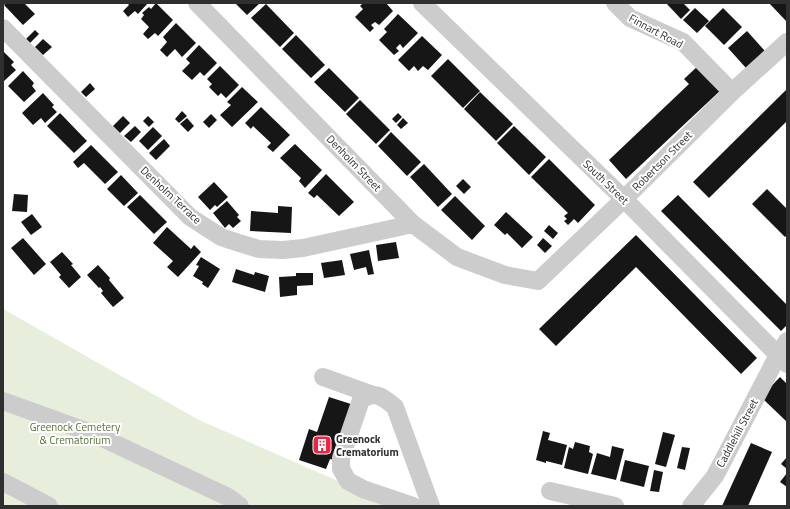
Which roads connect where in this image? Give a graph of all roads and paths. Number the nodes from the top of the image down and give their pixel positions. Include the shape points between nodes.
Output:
1 (197, 3) edge
2 (422, 3) edge
3 (615, 3) edge
4 (3, 28) edge
5 (787, 42) edge
6 (732, 92) junction
7 (624, 199) junction
8 (413, 224) junction
9 (538, 281) joint
10 (784, 354) edge
11 (322, 377) dead end
12 (373, 395) junction
13 (3, 401) edge
14 (3, 482) edge
15 (550, 491) dead end
16 (49, 506) edge
17 (240, 506) edge
18 (413, 506) edge
19 (431, 506) edge
20 (615, 506) edge
21 (691, 506) edge

1 - 8 street, Denholm Street
2 - 7 street, South Street
3 - 6 street, Finnart Road via 630,18 683,42
4 - 8 street, Denholm Terrace via 190,217 221,237 259,249 283,250
5 - 6 street, Robertson Street
6 - 7 street, Robertson Street
7 - 9 street, Robertson Street
7 - 10 street, South Street
8 - 9 street, Denholm Street via 457,257 505,275
10 - 21 street, Caddlehill Street via 715,476
11 - 12 street
12 - 18 street via 361,400 340,458 340,469 348,481 363,489
12 - 19 street via 384,398 395,407 396,420
13 - 17 street via 94,434 228,497
14 - 16 street
15 - 20 street

